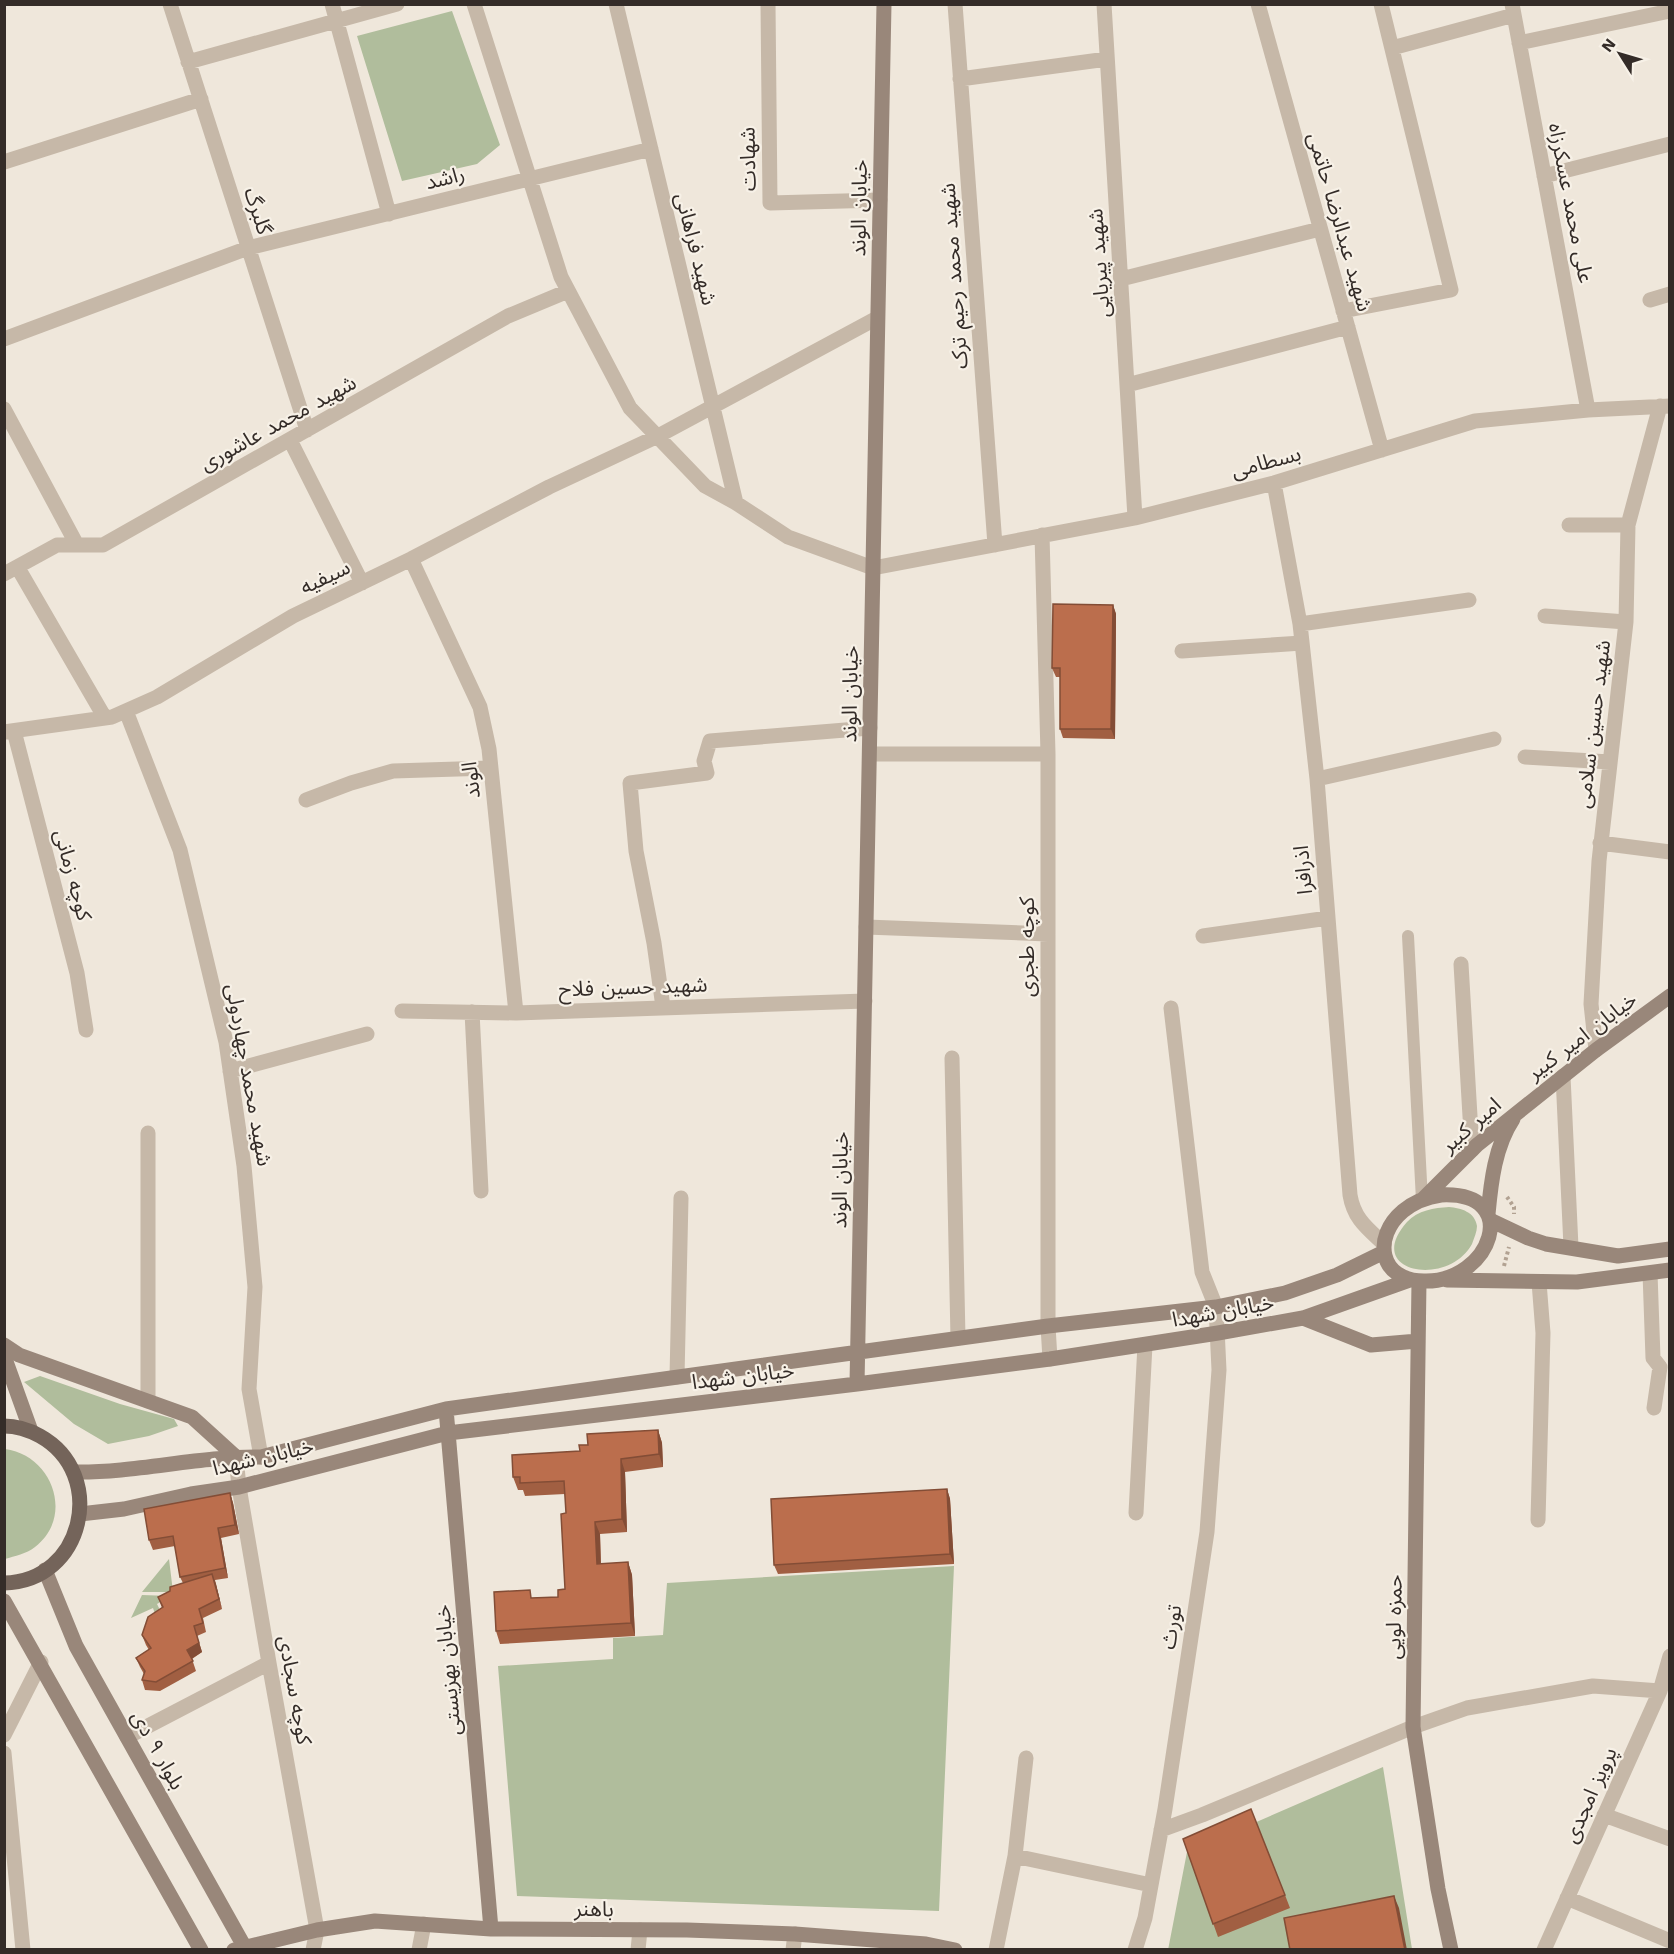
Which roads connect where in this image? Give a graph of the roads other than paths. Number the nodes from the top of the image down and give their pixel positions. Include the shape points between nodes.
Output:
1 (170, 4) edge
2 (333, 4) edge
3 (397, 4) edge
4 (474, 4) edge
5 (616, 4) edge
6 (768, 4) edge
7 (884, 4) edge
8 (955, 4) edge
9 (1104, 4) edge
10 (1258, 4) edge
11 (1381, 4) edge
12 (1513, 10) edge
13 (1670, 11) edge
14 (337, 22) junction
15 (1519, 43) junction
16 (1392, 48) junction
17 (1107, 59) junction
18 (188, 62) junction
19 (960, 79) junction
20 (201, 99) junction
21 (1670, 144) edge
22 (651, 149) junction
23 (4, 162) edge
24 (1544, 176) junction
25 (529, 179) junction
26 (880, 200) junction
27 (389, 214) junction
28 (1320, 229) junction
29 (248, 248) junction
30 (1120, 279) junction
31 (568, 291) junction
32 (1670, 294) edge
33 (1650, 300) dead end
34 (1343, 311) junction
35 (878, 318) junction
36 (1348, 327) junction
37 (4, 339) edge
38 (1127, 385) junction
39 (712, 405) junction
40 (1665, 406) edge
41 (4, 409) edge
42 (1588, 410) junction
43 (307, 430) junction
44 (658, 436) junction
45 (290, 440) junction
46 (1382, 450) junction
47 (1274, 483) junction
48 (736, 503) junction
49 (1135, 518) junction
50 (1569, 525) dead end
51 (1628, 525) junction
52 (1042, 535) junction
53 (77, 545) junction
54 (995, 545) junction
55 (411, 559) junction
56 (873, 568) junction
57 (11, 571) edge
58 (362, 582) junction
59 (1469, 600) dead end
60 (1545, 616) dead end
61 (1626, 622) junction
62 (1300, 624) junction
63 (1302, 644) junction
64 (1182, 651) dead end
65 (126, 711) junction
66 (105, 718) junction
67 (870, 728) junction
68 (9, 731) edge
69 (1494, 739) dead end
70 (870, 754) junction
71 (1048, 754) junction
72 (1526, 757) dead end
73 (1610, 762) junction
74 (490, 768) junction
75 (1317, 779) junction
76 (306, 800) dead end
77 (1600, 843) junction
78 (1670, 852) edge
79 (1328, 918) junction
80 (866, 927) junction
81 (1048, 934) junction
82 (1203, 936) dead end
83 (1408, 936) dead end
84 (1461, 964) dead end
85 (1670, 996) edge
86 (865, 1001) junction
87 (663, 1007) junction
88 (1171, 1008) dead end
89 (402, 1011) dead end
90 (472, 1012) junction
91 (516, 1013) junction
92 (86, 1030) dead end
93 (367, 1034) dead end
94 (1596, 1050) junction
95 (952, 1058) dead end
96 (230, 1071) junction
97 (1563, 1076) junction
98 (1520, 1110) junction
99 (148, 1133) dead end
100 (1472, 1150) junction
101 (481, 1191) dead end
102 (681, 1198) dead end
103 (1422, 1200) junction
104 (1489, 1217) junction
105 (1571, 1247) junction
106 (1384, 1248) junction
107 (1670, 1249) edge
108 (1670, 1270) edge
109 (1650, 1273) junction
110 (1414, 1280) junction
111 (1441, 1280) junction
112 (1539, 1282) junction
113 (1216, 1307) junction
114 (1303, 1318) junction
115 (1048, 1326) junction
116 (1218, 1333) junction
117 (958, 1338) junction
118 (1418, 1341) junction
119 (4, 1345) edge
120 (1145, 1345) junction
121 (858, 1352) junction
122 (4, 1356) edge
123 (1050, 1359) junction
124 (677, 1377) junction
125 (857, 1384) junction
126 (148, 1401) junction
127 (1654, 1408) dead end
128 (446, 1409) junction
129 (4, 1426) edge
130 (31, 1431) junction
131 (448, 1432) junction
132 (236, 1457) junction
133 (261, 1457) junction
134 (74, 1472) junction
135 (239, 1487) junction
136 (1136, 1513) dead end
137 (80, 1514) junction
138 (1538, 1520) dead end
139 (45, 1570) junction
140 (4, 1583) edge
141 (4, 1601) edge
142 (1670, 1656) edge
143 (40, 1662) junction
144 (268, 1663) junction
145 (1660, 1691) junction
146 (1413, 1727) junction
147 (4, 1735) edge
148 (127, 1737) junction
149 (4, 1753) edge
150 (1026, 1758) dead end
151 (1604, 1815) junction
152 (1161, 1830) junction
153 (1670, 1839) edge
154 (1016, 1856) junction
155 (1151, 1885) junction
156 (1567, 1898) junction
157 (424, 1924) junction
158 (491, 1929) junction
159 (317, 1930) junction
160 (640, 1930) junction
161 (1670, 1941) edge
162 (794, 1942) edge
163 (877, 1945) edge
164 (239, 1948) edge
165 (23, 1950) edge
166 (201, 1950) edge
167 (313, 1950) edge
168 (419, 1950) edge
169 (638, 1950) edge
170 (955, 1950) edge
171 (996, 1950) edge
172 (1135, 1950) edge
173 (1451, 1950) edge
174 (1544, 1950) edge

1 - 18 street, گلبرگ
2 - 14 street
3 - 14 street
4 - 25 street
5 - 22 street, شهید فراهانی
6 - 26 street, شهادت via 770,203
7 - 26 main road, خیابان الوند
8 - 19 street, شهید محمد رحیم ترک
9 - 17 street, شهید پیریایی
10 - 28 street, شهید عبدالرضا حاتمی
11 - 16 street
12 - 15 street, علی محمد عسکرزاه
12 - 16 street
13 - 15 street
14 - 18 street
14 - 27 street
15 - 24 street, علی محمد عسکرزاه
16 - 34 street via 1451,290
17 - 19 street
17 - 30 street, شهید پیریایی
18 - 20 street, گلبرگ
19 - 54 street, شهید محمد رحیم ترک
20 - 23 street
20 - 29 street, گلبرگ
21 - 24 street
22 - 25 street, راشد
22 - 39 street, شهید فراهانی
24 - 42 street, علی محمد عسکرزاه
25 - 27 street, راشد
25 - 31 street
26 - 35 main road, خیابان الوند
27 - 29 street, راشد
28 - 30 street
28 - 34 street, شهید عبدالرضا حاتمی
29 - 37 street, راشد
29 - 43 street, گلبرگ
30 - 38 street, شهید پیریایی
31 - 43 street, شهید محمد عاشوری via 508,316
31 - 44 street via 630,408
32 - 33 street
34 - 36 street, شهید عبدالرضا حاتمی
35 - 39 street, سیفیه
35 - 56 main road, خیابان الوند
36 - 38 street
36 - 46 street, شهید عبدالرضا حاتمی
38 - 49 street, شهید پیریایی
39 - 44 street, سیفیه
39 - 48 street, شهید فراهانی
40 - 42 street, بسطامی
40 - 51 street, شهید حسین سلامی
41 - 53 street
42 - 46 street, بسطامی via 1475,421
43 - 45 street, شهید محمد عاشوری
44 - 48 street via 705,486
44 - 55 street, سیفیه
45 - 53 street, شهید محمد عاشوری via 103,545
45 - 58 street
46 - 47 street, بسطامی
47 - 49 street, بسطامی
47 - 62 street, اذرافرا
48 - 56 street via 788,537
49 - 52 street, بسطامی
50 - 51 street
51 - 61 street, شهید حسین سلامی
52 - 54 street, بسطامی
52 - 71 street, کوچه طجری
53 - 57 street, شهید محمد عاشوری via 57,545
54 - 56 street, بسطامی
55 - 58 street, سیفیه
55 - 74 street, الوند via 480,707
56 - 67 main road, خیابان الوند
57 - 66 street
58 - 65 street, سیفیه via 293,616 157,697
59 - 62 street
60 - 61 street
61 - 73 street, شهید حسین سلامی
62 - 63 street, اذرافرا
63 - 64 street
63 - 75 street, اذرافرا
65 - 66 street, سیفیه
65 - 96 street, شهید محمد چهاردولی via 180,850
66 - 68 street, سیفیه
67 - 70 main road, خیابان الوند
67 - 87 street via 710,741 704,761 707,773 630,783 636,850
68 - 92 street, کوچه زمانی via 77,973
69 - 75 street
70 - 71 street
70 - 80 main road, خیابان الوند
71 - 81 street, کوچه طجری
72 - 73 street
73 - 77 street, شهید حسین سلامی
74 - 76 street via 393,771
74 - 91 street, الوند
75 - 79 street, اذرافرا
77 - 78 street
77 - 94 street, شهید حسین سلامی via 1591,1004
79 - 82 street
79 - 106 street, اذرافرا via 1351,1201 1358,1219
80 - 81 street
80 - 86 main road, خیابان الوند
81 - 115 street, کوچه طجری
83 - 103 lane
84 - 100 street
85 - 94 main road, خیابان امیر کبیر
86 - 87 street, شهید حسین فلاح
86 - 121 main road, خیابان الوند
87 - 91 street, شهید حسین فلاح
88 - 113 street, تورث via 1202,1272
89 - 90 street, شهید حسین فلاح
90 - 91 street, شهید حسین فلاح
90 - 101 street
93 - 96 street
94 - 97 main road, خیابان امیر کبیر
95 - 117 street
96 - 133 street, شهید محمد چهاردولی via 255,1287 249,1389
97 - 98 main road, خیابان امیر کبیر
97 - 105 street
98 - 100 main road, امیر کبیر
98 - 104 main road, امیر کبیر via 1503,1138
99 - 126 street
100 - 103 main road, امیر کبیر
102 - 124 street
103 - 104 main road via 1441,1194 1455,1195 1478,1203
103 - 106 main road via 1398,1216 1387,1231
104 - 105 main road via 1528,1238
104 - 111 main road via 1491,1233 1481,1255 1465,1269
105 - 107 main road via 1618,1256
106 - 110 main road via 1395,1272
106 - 113 main road, خیابان شهدا via 1337,1275 1285,1293
108 - 109 main road
109 - 112 main road
109 - 127 street via 1653,1358 1660,1367
110 - 111 main road
110 - 114 main road, خیابان شهدا
110 - 118 main road, حمزه لویی
111 - 112 main road
112 - 138 street via 1543,1333
113 - 115 main road, خیابان شهدا
113 - 116 street, تورث
114 - 116 main road, خیابان شهدا
114 - 118 main road via 1371,1345
115 - 117 main road, خیابان شهدا
115 - 123 street, کوچه طجری
116 - 120 main road, خیابان شهدا
116 - 152 street, تورث via 1219,1370 1207,1532
117 - 121 main road, خیابان شهدا
118 - 146 main road, حمزه لویی
119 - 126 main road via 19,1355
120 - 123 main road, خیابان شهدا
120 - 136 street
121 - 124 main road, خیابان شهدا
121 - 125 main road, خیابان الوند
122 - 130 main road
123 - 125 main road, خیابان شهدا
124 - 128 main road, خیابان شهدا
125 - 131 main road, خیابان شهدا
126 - 132 main road via 192,1417
128 - 131 main road, خیابان بهزیستی
128 - 133 main road, خیابان شهدا
129 - 130 main road
130 - 134 main road via 64,1455
131 - 135 main road, خیابان شهدا
131 - 158 main road, خیابان بهزیستی
132 - 133 main road, خیابان شهدا
132 - 134 main road, خیابان شهدا via 106,1473
132 - 135 street, کوچه سجادی
134 - 137 main road via 80,1492
135 - 137 main road, خیابان شهدا
135 - 144 street, کوچه سجادی
137 - 139 main road via 74,1536 62,1555
139 - 140 main road
139 - 148 main road, بلوار ۹ دی via 76,1646
141 - 143 main road
142 - 145 street, پرویز امجدی
143 - 147 street
143 - 166 main road
144 - 148 street
144 - 159 street, کوچه سجادی
145 - 146 street via 1593,1686 1467,1708
145 - 151 street, پرویز امجدی
146 - 152 street
146 - 173 main road, حمزه لویی
148 - 164 main road, بلوار ۹ دی
149 - 165 street
150 - 154 street
151 - 153 street
151 - 156 street, پرویز امجدی
152 - 155 street, تورث
154 - 155 street
154 - 171 street
155 - 172 street, تورث
156 - 161 street
156 - 174 street, پرویز امجدی
157 - 158 main road, باهنر
157 - 159 main road, باهنر via 375,1921
157 - 168 street
158 - 160 main road, باهنر
159 - 164 main road, باهنر
159 - 167 street
160 - 162 main road, باهنر via 687,1930
160 - 169 street
162 - 163 main road, باهنر
163 - 170 main road, باهنر via 926,1944

